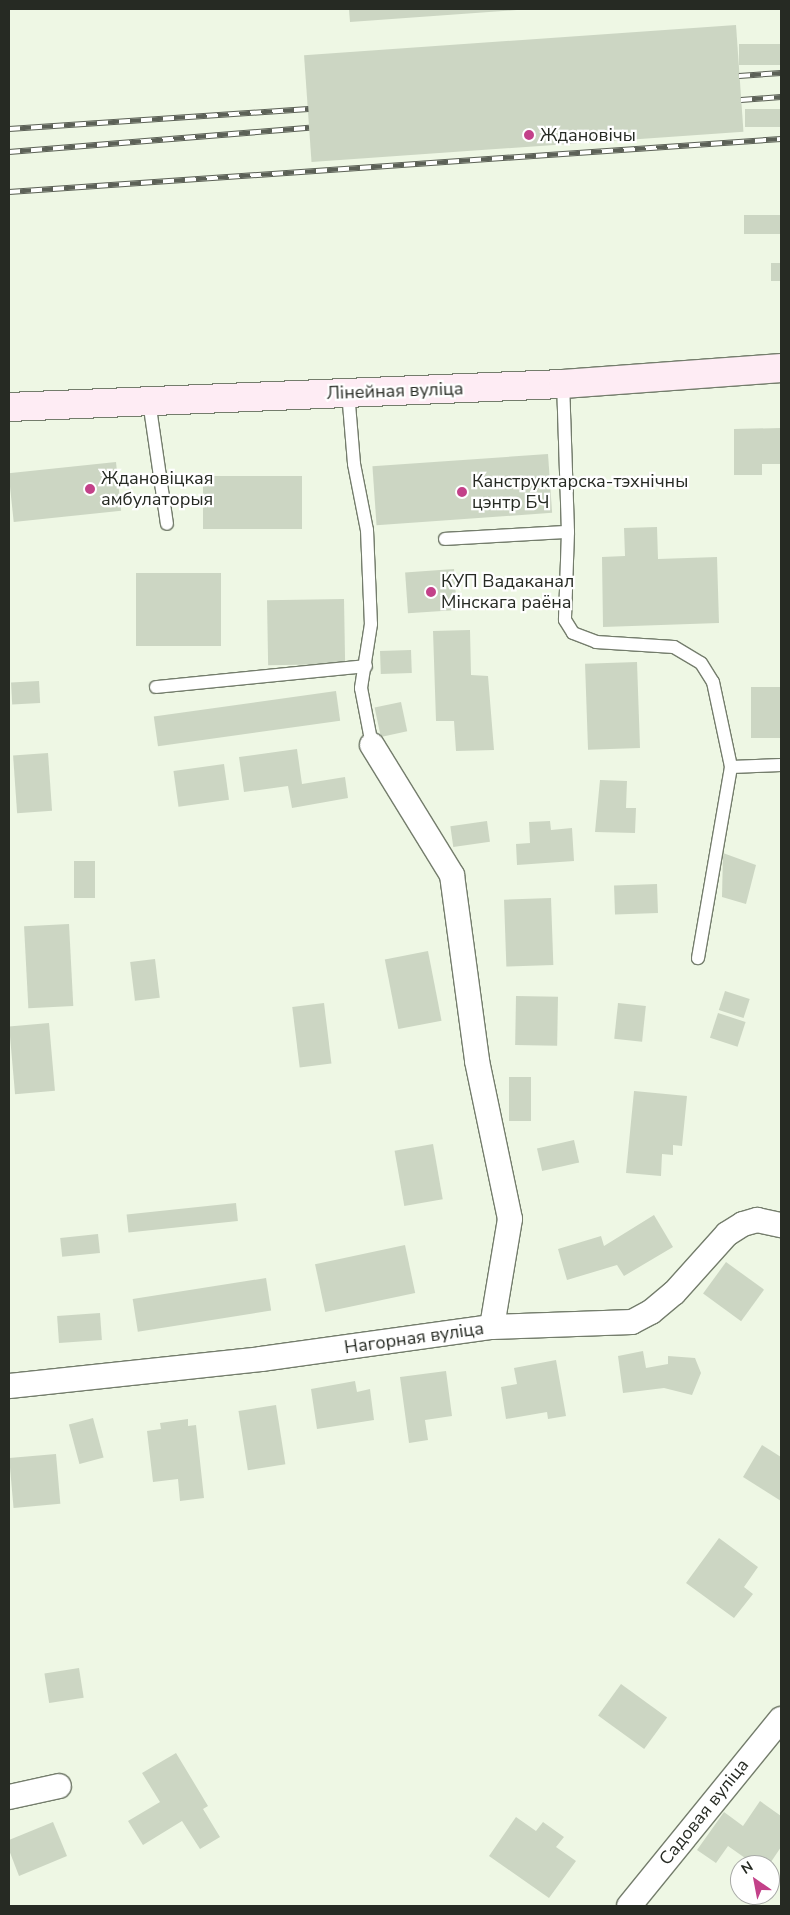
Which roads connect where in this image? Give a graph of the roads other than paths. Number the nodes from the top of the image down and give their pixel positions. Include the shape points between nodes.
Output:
1 (781, 368) edge
2 (562, 384) junction
3 (348, 392) junction
4 (149, 401) junction
5 (9, 408) edge
6 (167, 524) dead end
7 (568, 532) junction
8 (446, 539) dead end
9 (366, 666) junction
10 (156, 687) dead end
11 (372, 745) joint
12 (781, 765) edge
13 (731, 767) junction
14 (698, 958) dead end
15 (781, 1225) edge
16 (492, 1327) junction
17 (9, 1386) edge
18 (781, 1719) edge
19 (59, 1786) dead end
20 (9, 1797) edge
21 (629, 1906) edge

1 - 2 street, Лінейная вуліца
2 - 3 street, Лінейная вуліца
2 - 7 lane
3 - 4 street, Лінейная вуліца
3 - 9 lane via 354,464 367,530 371,624
4 - 5 street, Лінейная вуліца
4 - 6 lane
7 - 8 lane
7 - 13 lane via 565,620 573,632 596,642 674,647 701,663 713,682
9 - 10 lane
9 - 11 lane via 361,688
11 - 16 street via 452,874 477,1061 510,1219
12 - 13 lane
13 - 14 lane
15 - 16 street, Нагорная вуліца via 757,1220 727,1234 674,1293 651,1312 632,1322
16 - 17 street, Нагорная вуліца via 261,1359
18 - 21 street, Садовая вуліца
19 - 20 street

